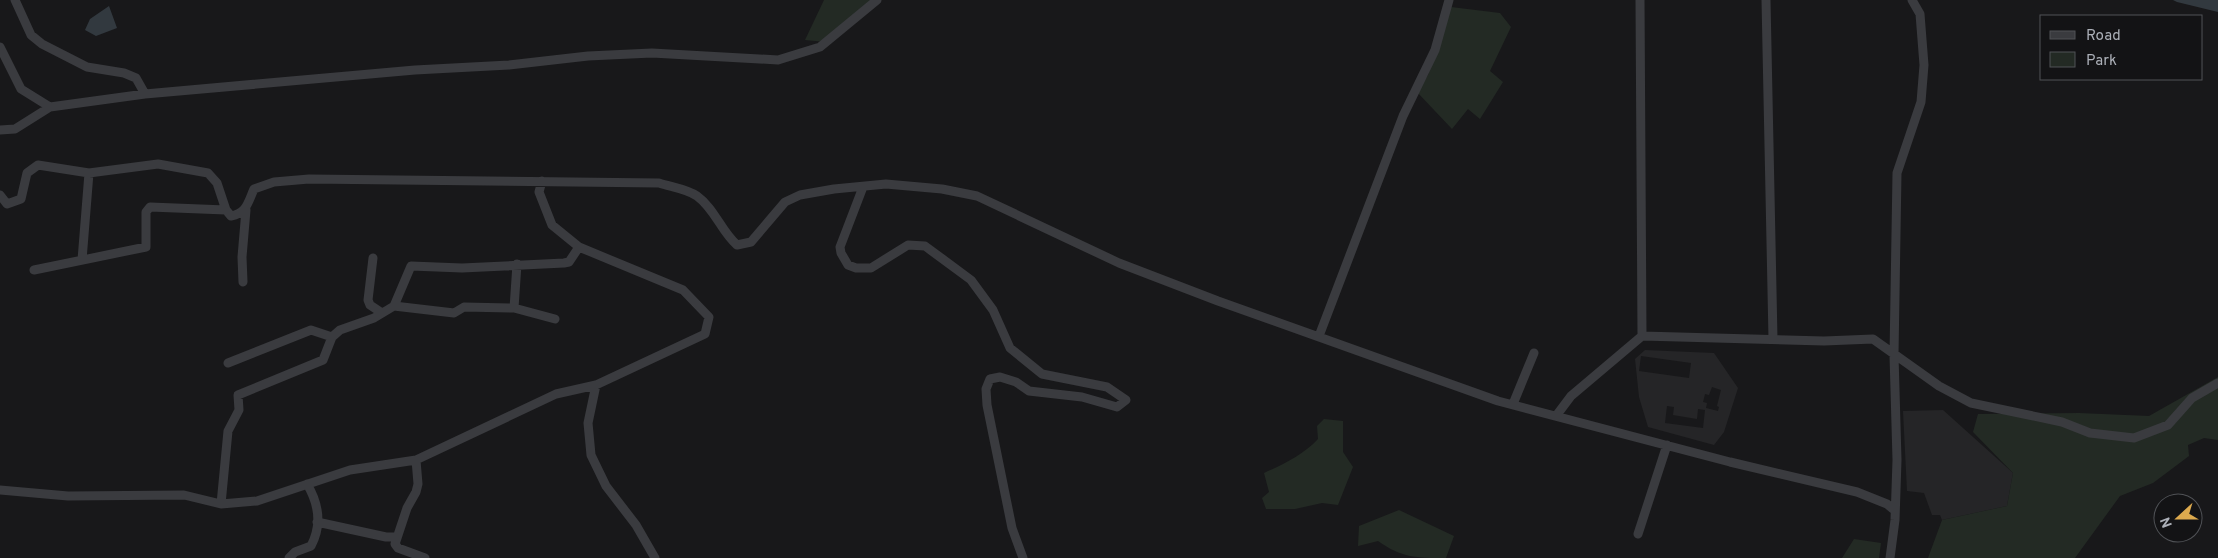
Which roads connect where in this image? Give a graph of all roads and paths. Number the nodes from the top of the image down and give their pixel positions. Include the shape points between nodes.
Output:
1 (15, 0) edge
2 (877, 0) edge
3 (1449, 0) edge
4 (1640, 0) edge
5 (1766, 0) edge
6 (1912, 0) edge
7 (0, 46) edge
8 (145, 94) junction
9 (50, 107) junction
10 (0, 130) edge
11 (88, 173) junction
12 (542, 181) junction
13 (862, 187) junction
14 (0, 195) edge
15 (226, 210) junction
16 (246, 210) junction
17 (579, 247) junction
18 (373, 258) dead end
19 (82, 260) junction
20 (517, 264) junction
21 (34, 270) dead end
22 (243, 282) dead end
23 (394, 306) junction
24 (514, 308) junction
25 (382, 313) junction
26 (555, 319) dead end
27 (1319, 336) junction
28 (1642, 336) junction
29 (332, 337) junction
30 (1773, 340) junction
31 (1534, 353) dead end
32 (1894, 355) junction
33 (228, 363) dead end
34 (2218, 383) edge
35 (596, 385) junction
36 (1513, 404) junction
37 (1556, 416) junction
38 (1667, 445) junction
39 (416, 460) junction
40 (308, 484) junction
41 (0, 490) edge
42 (221, 504) junction
43 (1894, 509) junction
44 (317, 522) junction
45 (1638, 534) dead end
46 (397, 537) junction
47 (289, 558) edge
48 (425, 558) edge
49 (655, 558) edge
50 (1023, 558) edge
51 (1890, 558) edge

1 - 8 street via 31,35 42,44 87,68 136,78
2 - 8 street via 820,47 778,60 652,53
3 - 27 street via 1435,50 1403,116
4 - 28 street
5 - 30 street
6 - 32 street via 1920,14 1924,65 1921,102 1898,173
7 - 9 street via 21,89
8 - 9 street
9 - 10 street via 15,129
11 - 14 street via 38,166 27,173 21,199 7,204
11 - 15 street via 158,164 208,173 217,183
11 - 19 street
12 - 13 street via 659,183 696,196 737,245 751,242 784,202 800,195
12 - 16 street via 309,179 274,182 254,189
12 - 17 street via 539,192 552,225
13 - 27 street via 915,185 977,196 1118,262
13 - 50 street via 840,247 848,265 871,268 908,245 925,246 971,280 993,310 1010,348 1042,374 1107,387 1126,400 1117,407 1082,397 1029,391 1000,377 990,379 986,388 987,405 1012,528
15 - 16 street via 231,216
15 - 19 street via 150,207 146,212 146,247
16 - 22 street
17 - 20 street via 568,262
17 - 35 street via 683,290 709,317 705,334
18 - 25 street via 368,300
19 - 21 street
20 - 23 street via 462,268 411,266
20 - 24 street
23 - 24 street via 454,313 464,307
23 - 25 street
24 - 26 street
25 - 29 street via 340,330
27 - 36 street
28 - 30 street
28 - 37 street via 1571,396
29 - 33 street via 311,330
29 - 42 street via 323,360 238,395 239,410 228,431
30 - 32 street via 1873,339
31 - 36 street
32 - 34 street via 1939,386 1971,403 2062,422 2090,433 2134,438 2168,425 2192,398
32 - 43 street via 1897,460
35 - 39 street via 556,394
35 - 49 street via 588,423 592,455 606,486 636,525
36 - 37 street
37 - 38 street
38 - 43 street via 1857,492
38 - 45 street
39 - 40 street via 350,470
39 - 46 street via 418,484
40 - 42 street via 257,501
40 - 44 street via 317,501
41 - 42 street via 68,496 184,496
43 - 51 street
44 - 46 street
44 - 47 street via 311,546 294,552
46 - 48 street via 395,544 398,548

